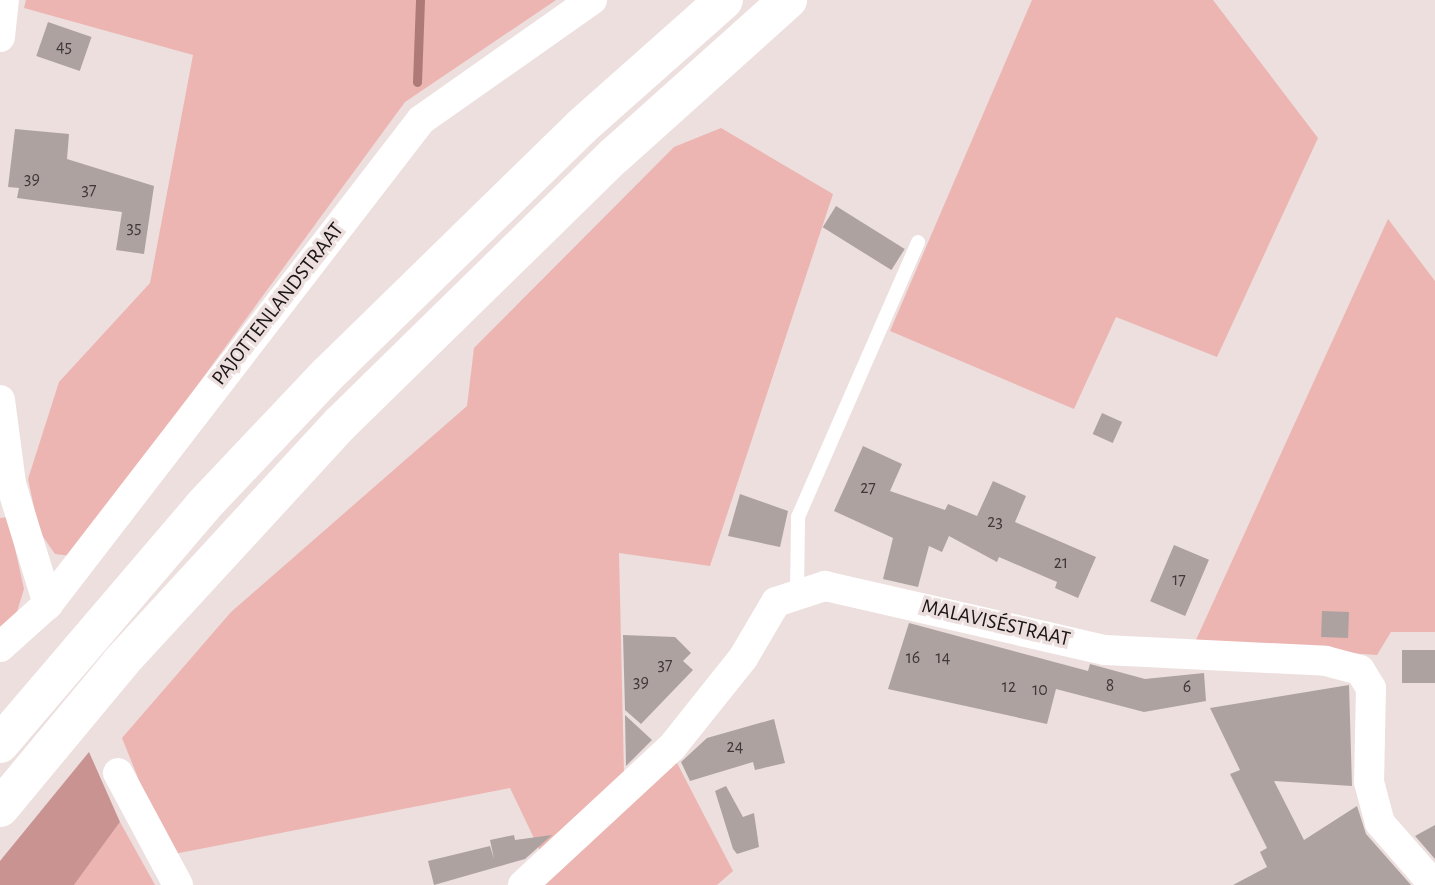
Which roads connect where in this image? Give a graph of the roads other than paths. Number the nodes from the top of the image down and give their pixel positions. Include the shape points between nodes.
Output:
1 (4, 0) edge
2 (592, 0) edge
3 (724, 0) edge
4 (788, 0) edge
5 (0, 37) edge
6 (918, 242) dead end
7 (0, 400) edge
8 (797, 592) junction
9 (48, 604) junction
10 (0, 647) edge
11 (0, 744) edge
12 (118, 774) dead end
13 (0, 808) edge
14 (178, 885) edge
15 (523, 885) edge
16 (1434, 885) edge

1 - 5 street
2 - 9 street, PAJOTTENLANDSTRAAT via 421,120
3 - 11 highway via 581,127 327,375 203,506
4 - 13 highway via 614,156 340,424 121,662
6 - 8 lane via 798,517
7 - 9 street via 11,484
8 - 15 street, MALAVISÉSTRAAT via 776,602 743,658 672,747
8 - 16 street, MALAVISÉSTRAAT via 825,586 1105,650 1326,661 1360,670 1371,688 1369,782 1380,823
9 - 10 street, PAJOTTENLANDSTRAAT
12 - 14 street

